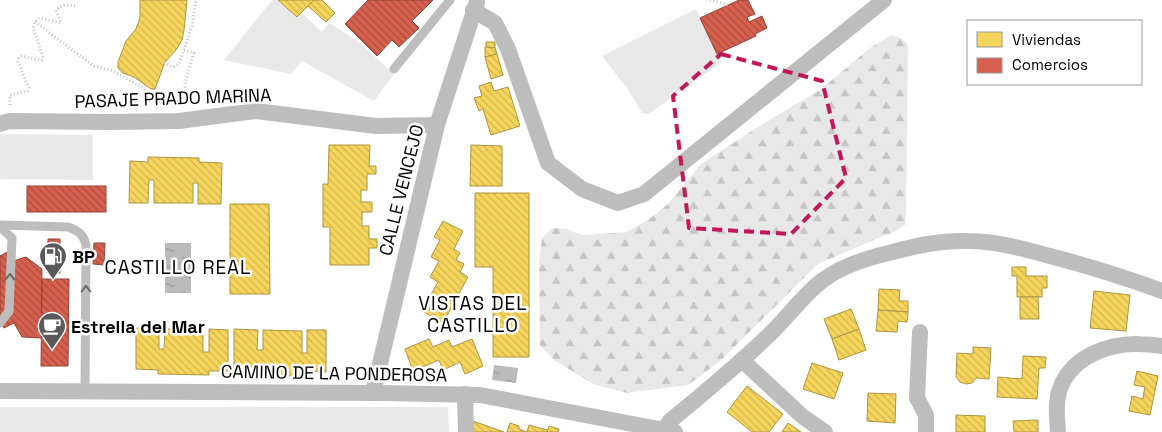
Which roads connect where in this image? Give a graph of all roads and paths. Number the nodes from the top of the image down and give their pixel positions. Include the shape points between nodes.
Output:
1 (196, 0) edge
2 (450, 0) edge
3 (710, 0) edge
4 (884, 0) edge
5 (475, 5) edge
6 (728, 5) dead end
7 (77, 6) dead end
8 (35, 22) junction
9 (184, 50) junction
10 (164, 63) dead end
11 (394, 69) dead end
12 (184, 98) junction
13 (183, 112) dead end
14 (5, 122) edge
15 (437, 125) junction
16 (0, 226) edge
17 (1162, 291) edge
18 (0, 323) edge
19 (920, 332) dead end
20 (1162, 346) edge
21 (743, 361) junction
22 (0, 390) edge
23 (85, 391) junction
24 (373, 393) junction
25 (465, 394) junction
26 (668, 431) edge
27 (466, 432) edge
28 (825, 432) edge
29 (926, 432) edge
30 (1058, 432) edge

1 - 9 path
2 - 11 lane
3 - 6 path
4 - 5 street via 644,194 618,204 582,189 548,163 504,40 495,23
5 - 15 street, CALLE VENCEJO
7 - 8 path via 61,6 56,10 60,23 40,18
8 - 12 path via 94,66 114,71 160,98
8 - 14 path via 33,28 43,57 42,60 19,58 29,88 25,93 10,95
9 - 10 path via 177,66 173,68
9 - 12 path via 194,54
12 - 13 path
14 - 15 street, PASAJE PRADO MARINA via 179,121 256,111 376,126
15 - 24 street, CALLE VENCEJO
18 -> 16 lane via 10,311 12,238
23 -> 16 lane via 84,237 68,227
17 - 21 street via 1009,246 968,241 911,247 870,258 823,280
19 - 29 street via 917,398 926,415
20 - 30 street via 1111,347 1088,355 1069,371 1060,387 1056,410
21 - 26 street via 670,421
21 - 28 street via 802,416
22 - 23 street, CAMINO DE LA PONDEROSA
23 - 24 street, CAMINO DE LA PONDEROSA
24 - 25 street, CAMINO DE LA PONDEROSA
25 - 26 street, CAMINO DE LA PONDEROSA
25 - 27 street

